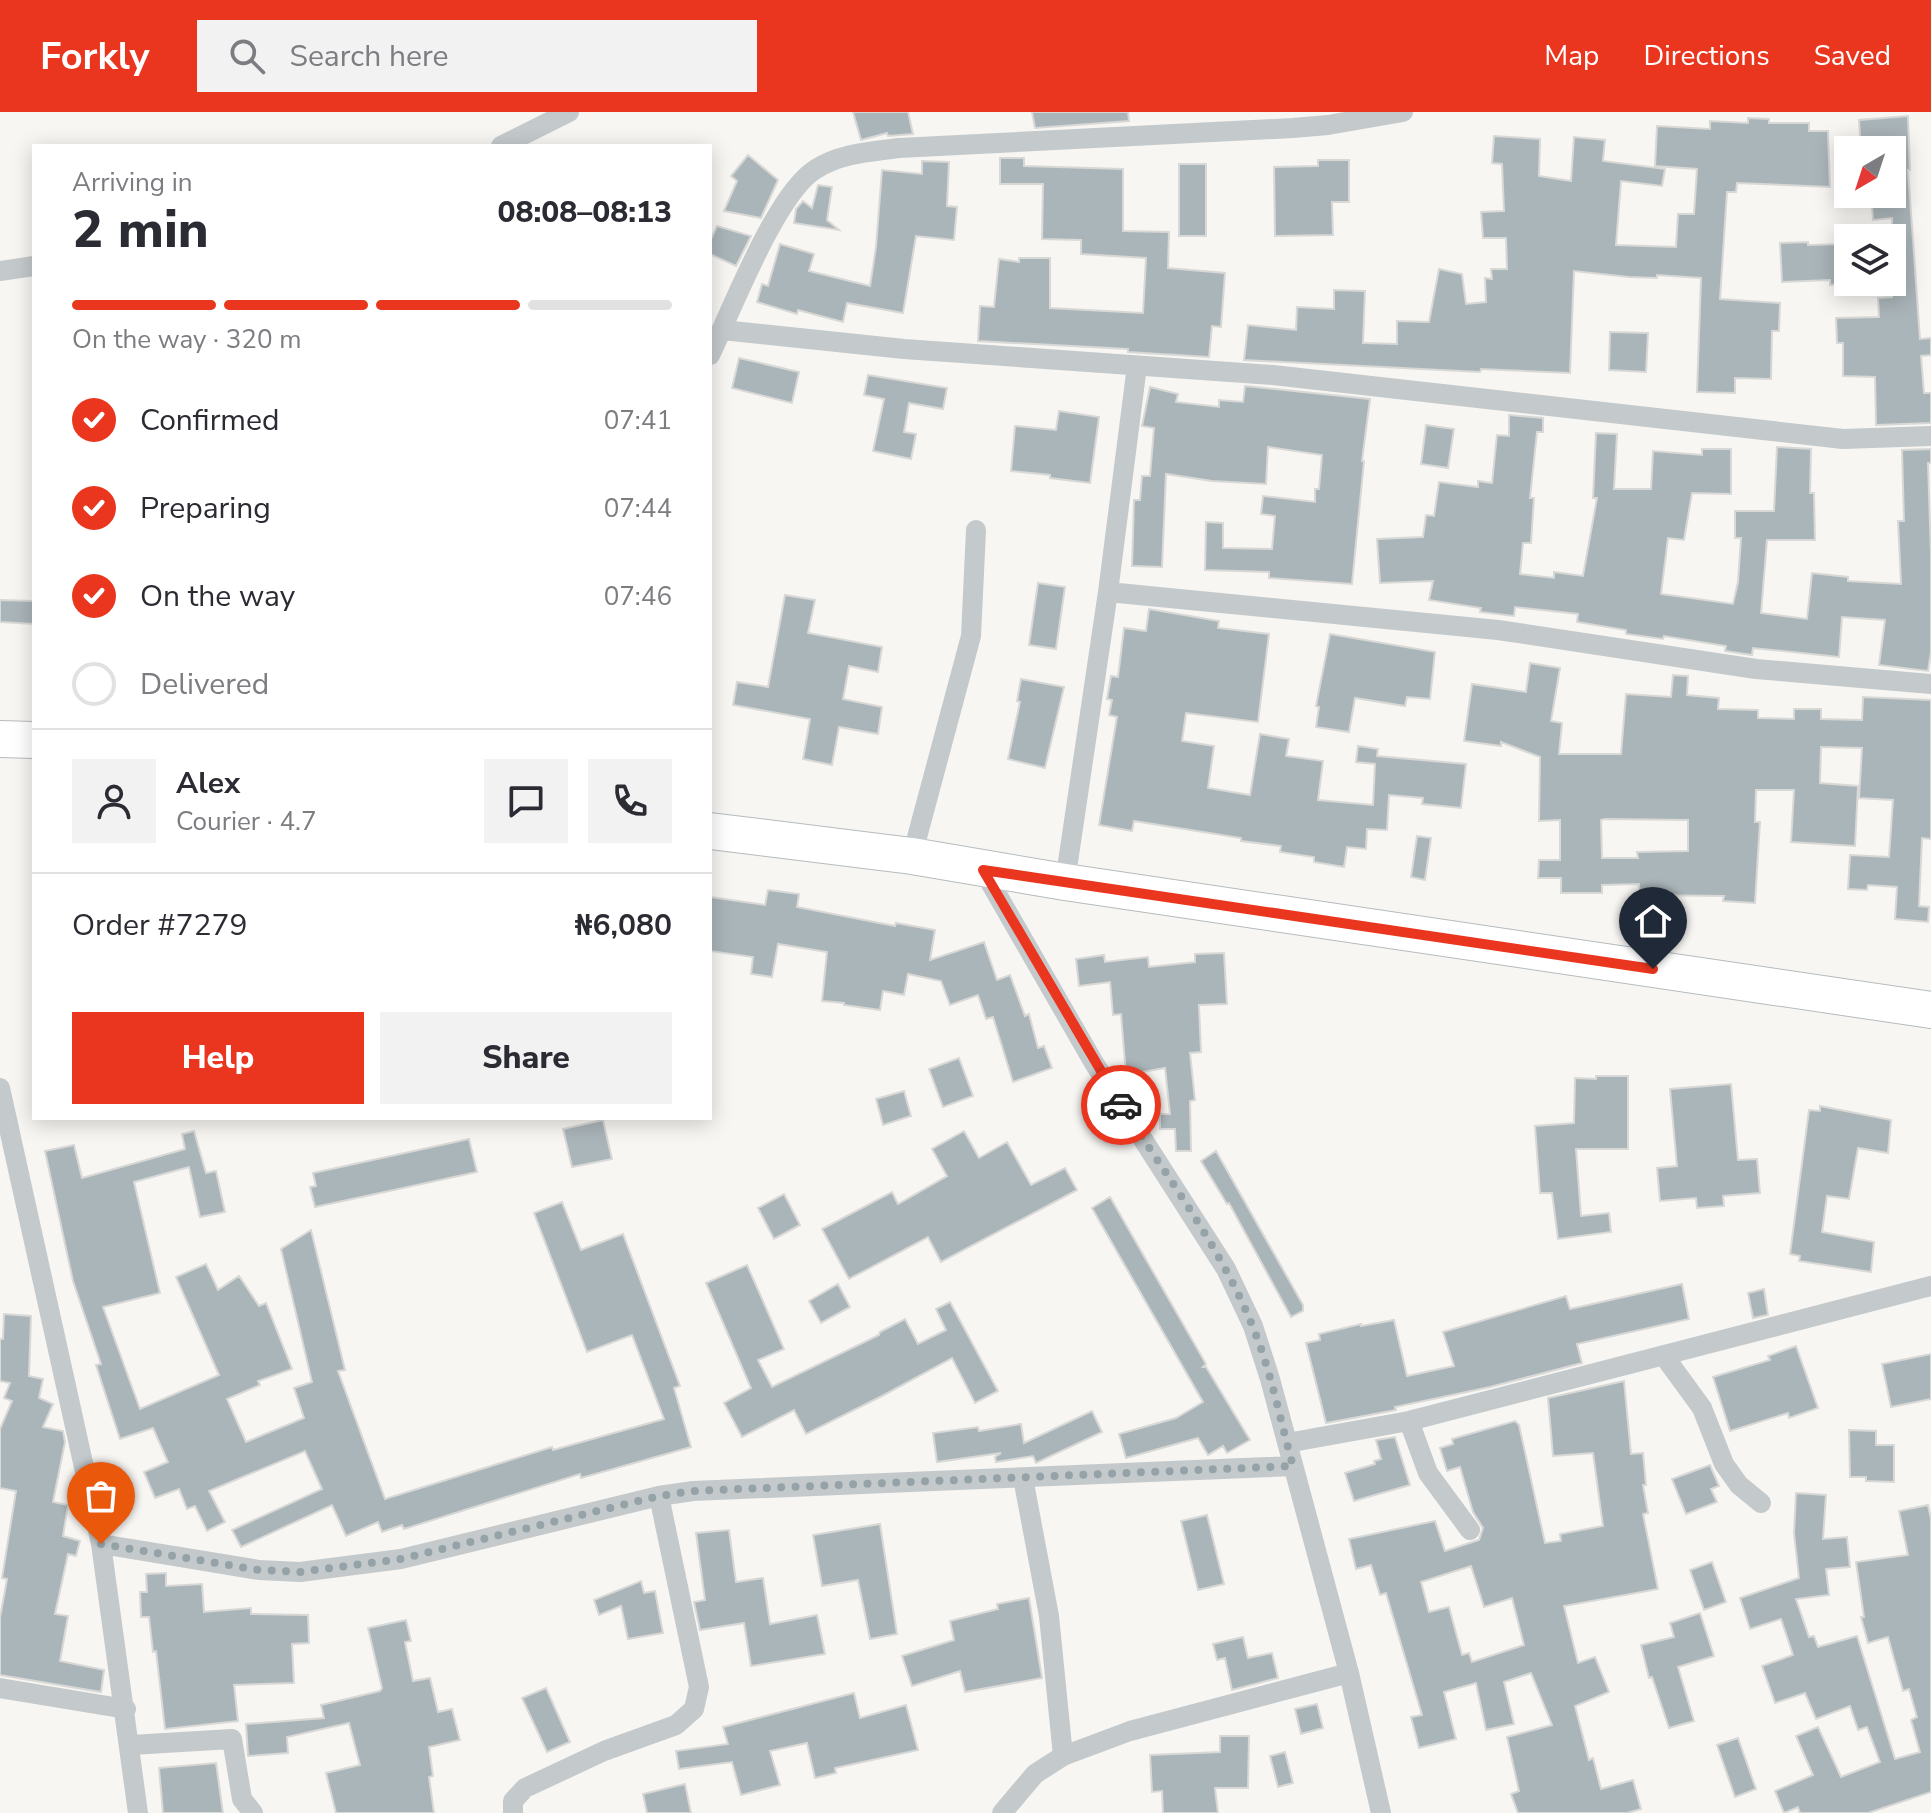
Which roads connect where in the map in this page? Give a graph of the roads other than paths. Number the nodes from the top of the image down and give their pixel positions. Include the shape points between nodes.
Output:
1 (569, 112) edge
2 (1403, 112) edge
3 (505, 144) edge
4 (32, 266) edge
5 (0, 271) edge
6 (722, 330) junction
7 (712, 351) edge
8 (1137, 366) junction
9 (1931, 436) edge
10 (976, 530) dead end
11 (1108, 592) junction
12 (1931, 684) edge
13 (0, 739) edge
14 (32, 740) edge
15 (712, 831) edge
16 (912, 856) junction
17 (983, 870) junction
18 (1065, 882) junction
19 (1931, 1010) edge
20 (0, 1088) edge
21 (1931, 1286) edge
22 (1664, 1356) junction
23 (1409, 1421) junction
24 (1287, 1443) junction
25 (1293, 1466) junction
26 (1023, 1478) junction
27 (659, 1496) junction
28 (1761, 1503) dead end
29 (1470, 1530) dead end
30 (101, 1544) junction
31 (1349, 1673) junction
32 (0, 1688) edge
33 (126, 1709) junction
34 (131, 1745) junction
35 (1063, 1756) junction
36 (138, 1813) edge
37 (253, 1813) edge
38 (513, 1813) edge
39 (1002, 1813) edge
40 (1381, 1813) edge

1 - 3 street
2 - 6 street via 1293,128 844,155 814,170 797,187 762,242
4 - 5 street
6 - 7 street
6 - 8 street
8 - 9 street via 1273,375 1843,439
8 - 11 street
10 - 16 street via 971,636
11 - 12 street via 1498,630 1756,669
11 - 18 street
13 - 14 highway
15 - 16 highway
16 - 17 highway
17 - 18 highway
17 - 24 street via 1094,1063 1226,1269 1253,1326
18 - 19 highway
20 - 30 street
21 - 22 street
22 - 23 street
22 - 28 street via 1702,1408 1724,1464
23 - 24 street
23 - 29 street via 1428,1473
24 - 25 street
25 - 26 street
25 - 31 street
26 - 27 street
26 - 35 street via 1049,1616
27 - 30 street via 401,1559 300,1572
27 - 38 street via 699,1687 694,1709 676,1725 525,1788 513,1801
30 - 33 street
31 - 35 street via 1130,1731
31 - 40 street
32 - 33 street
33 - 34 street
34 - 36 street
34 - 37 street via 232,1739 242,1799
35 - 39 street via 1035,1774

